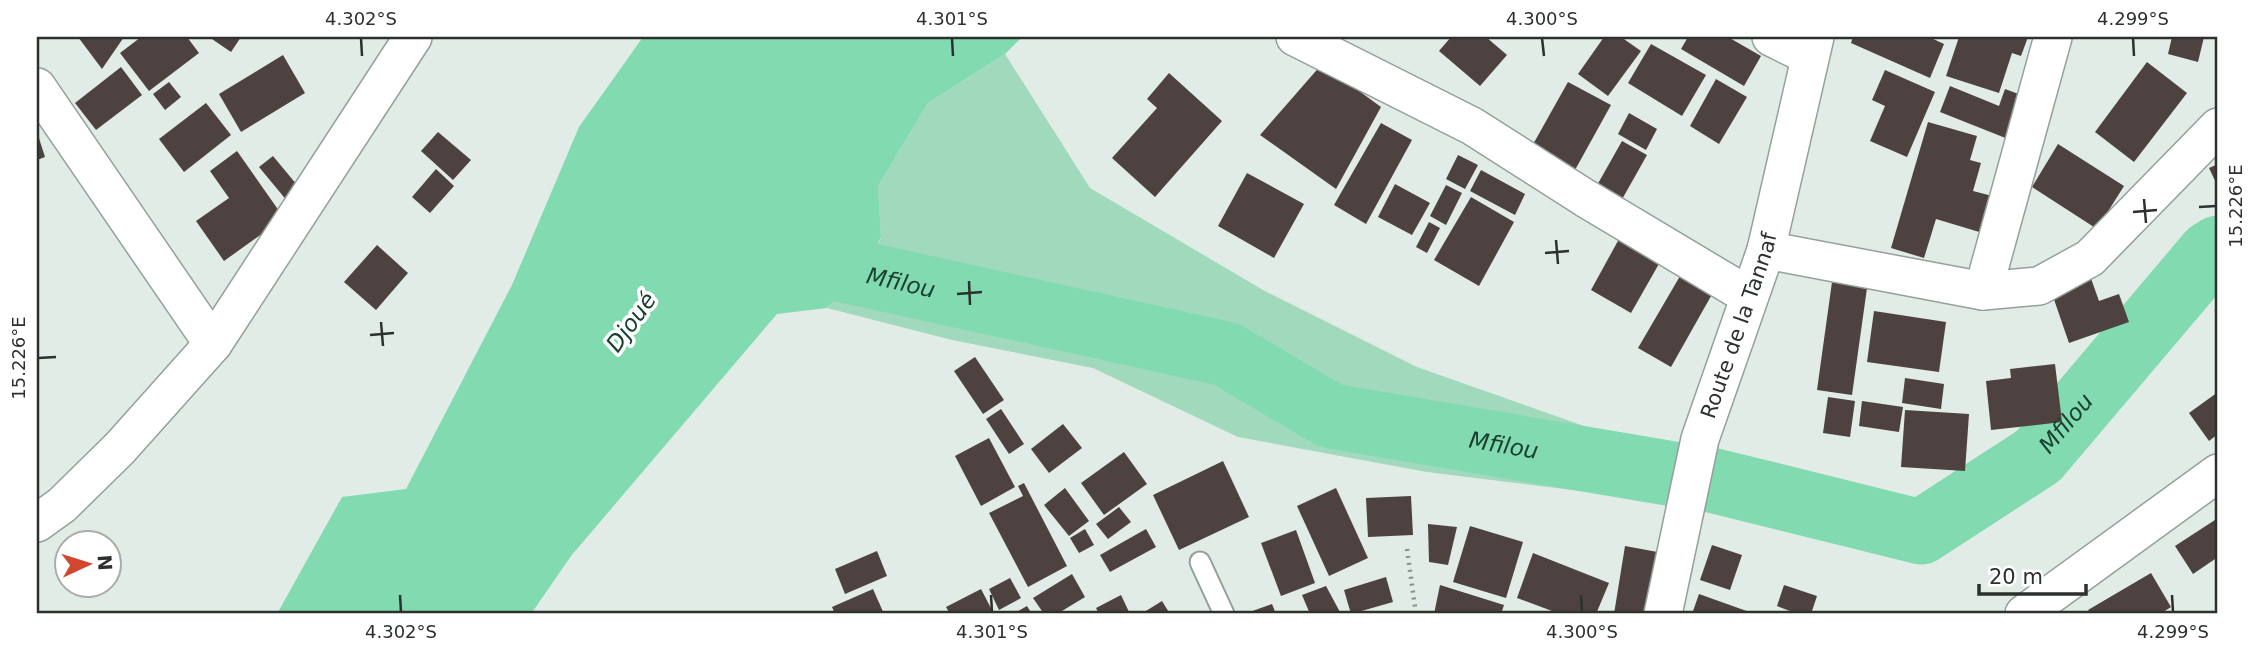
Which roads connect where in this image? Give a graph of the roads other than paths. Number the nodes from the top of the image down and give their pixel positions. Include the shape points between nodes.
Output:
1 (414, 37) edge
2 (1295, 37) edge
3 (1772, 37) edge
4 (2053, 37) edge
5 (1812, 47) edge
6 (37, 87) edge
7 (2218, 127) edge
8 (1766, 250) junction
9 (1983, 291) junction
10 (1749, 296) junction
11 (212, 344) junction
12 (2218, 473) edge
13 (37, 523) edge
14 (1200, 562) dead end
15 (1224, 614) edge
16 (1663, 614) edge
17 (2024, 614) edge

1 - 11 street
2 - 10 street via 1472,126
3 - 5 street
4 - 9 street
5 - 8 street, Route de la Tannaf
6 - 11 street
7 - 9 street via 2090,258 2039,286
8 - 9 street
8 - 10 street, Route de la Tannaf
10 - 16 street, Route de la Tannaf via 1700,439
11 - 13 street via 120,448
12 - 17 street
14 - 15 lane

